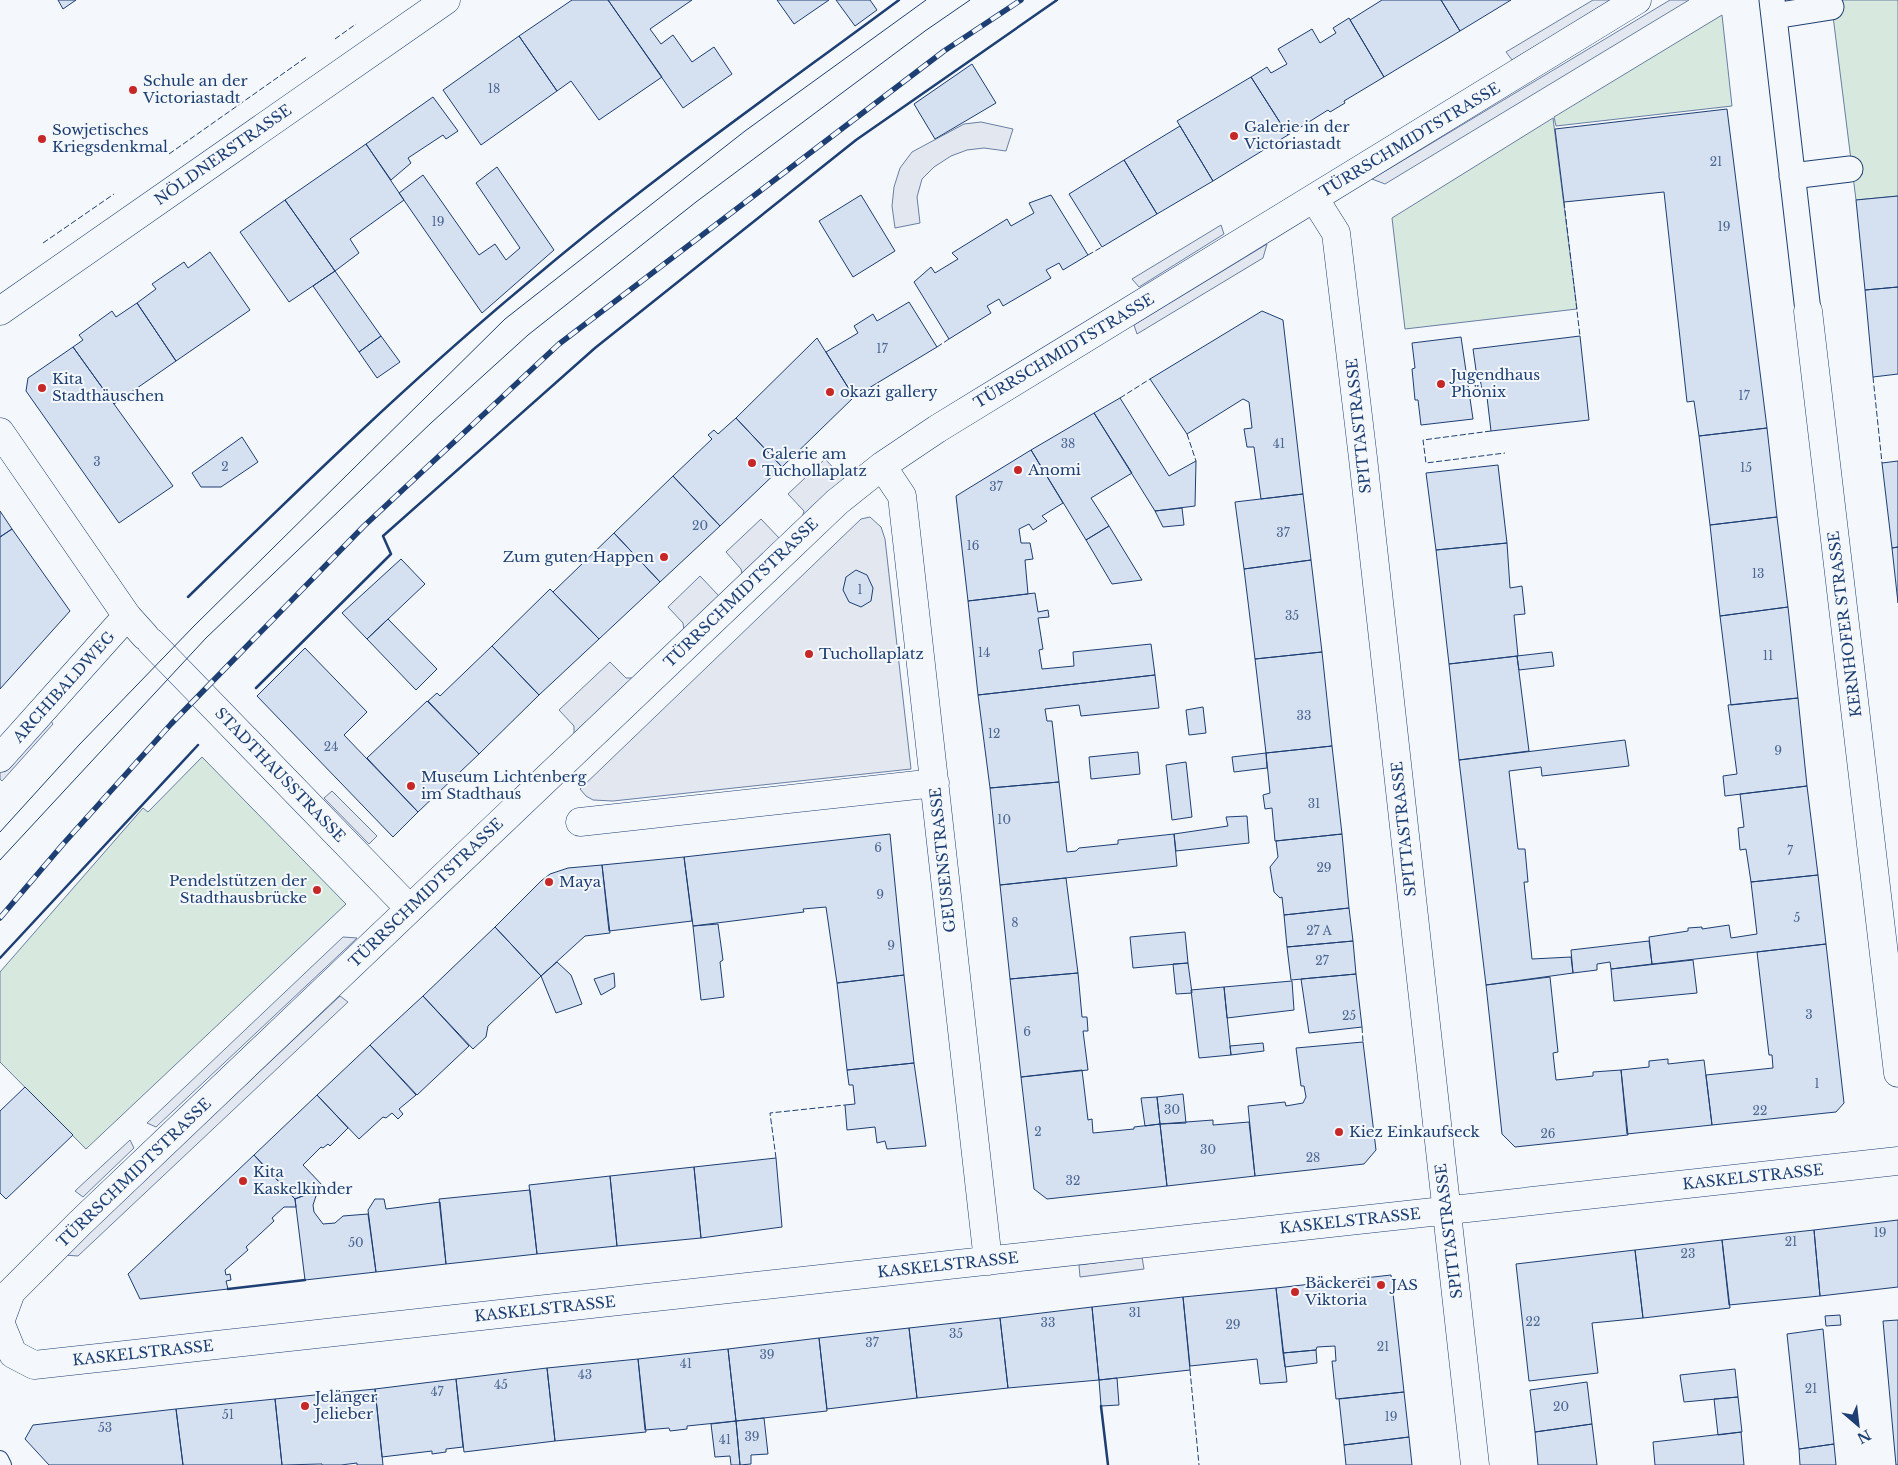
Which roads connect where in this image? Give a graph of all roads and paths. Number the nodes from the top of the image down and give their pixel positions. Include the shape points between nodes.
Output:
1 (446, 0) edge
2 (1637, 0) edge
3 (1831, 7) dead end
4 (1773, 8) edge
5 (1850, 169) dead end
6 (1792, 176) junction
7 (1314, 198) junction
8 (0, 311) edge
9 (1808, 311) joint
10 (0, 432) edge
11 (882, 466) junction
12 (127, 616) junction
13 (0, 758) edge
14 (935, 783) junction
15 (580, 822) dead end
16 (409, 908) junction
17 (1898, 1073) edge
18 (1898, 1160) edge
19 (1446, 1210) junction
20 (988, 1261) junction
21 (7, 1356) edge
22 (0, 1459) edge
23 (3, 1465) edge
24 (1475, 1465) edge

1 - 8 street, NÖLDNERSTRASSE
2 - 7 street, TÜRRSCHMIDTSTRASSE
3 - 4 street, KERNHOFER STRASSE
4 - 6 street, KERNHOFER STRASSE
5 - 6 street
6 - 9 street, KERNHOFER STRASSE
7 - 11 street, TÜRRSCHMIDTSTRASSE
7 - 19 street, SPITTASTRASSE via 1336,233
9 - 17 street, KERNHOFER STRASSE
10 - 12 street, STADTHAUSSTRASSE
11 - 14 street, GEUSENSTRASSE via 902,496
11 - 16 street, TÜRRSCHMIDTSTRASSE via 837,502
12 - 13 street, ARCHIBALDWEG
12 - 16 street, STADTHAUSSTRASSE
14 - 15 street
14 - 20 street, GEUSENSTRASSE
16 - 21 street, TÜRRSCHMIDTSTRASSE via 12,1292 0,1322
18 - 19 street, KASKELSTRASSE
19 - 20 street, KASKELSTRASSE
19 - 24 street, SPITTASTRASSE
20 - 21 street, KASKELSTRASSE via 34,1365
22 - 23 lane

